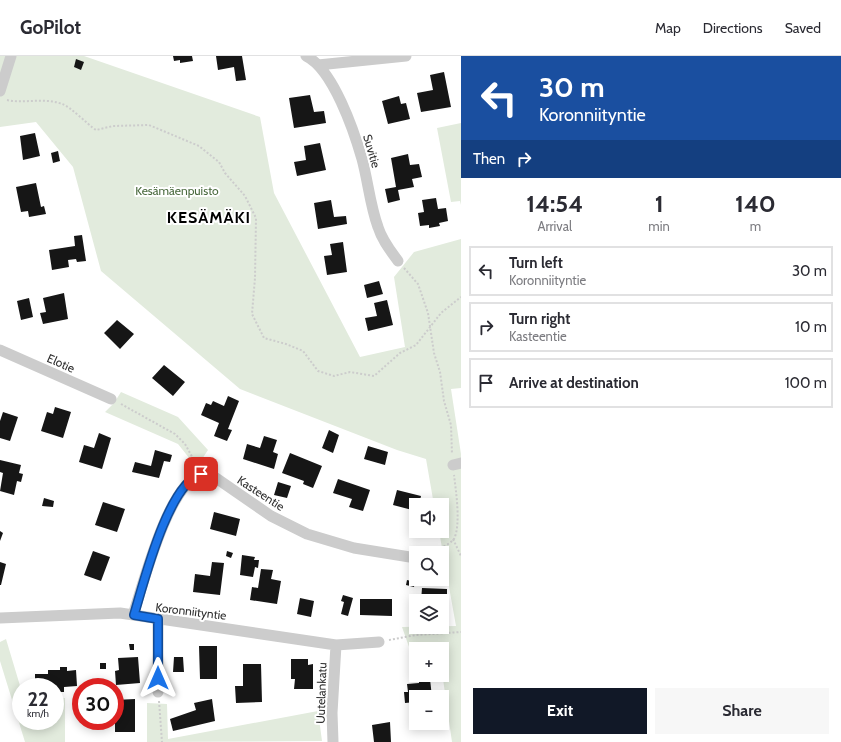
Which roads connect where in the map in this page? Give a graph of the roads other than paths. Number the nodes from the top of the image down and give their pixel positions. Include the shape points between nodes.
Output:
1 (10, 56) edge
2 (306, 56) edge
3 (406, 56) edge
4 (318, 65) junction
5 (3, 95) edge
6 (398, 261) road end
7 (0, 350) edge
8 (111, 399) road end
9 (409, 557) edge
10 (134, 615) junction
11 (0, 618) edge
12 (158, 619) junction
13 (378, 642) road end
14 (336, 644) junction
15 (158, 692) road end
16 (333, 742) edge

1 - 5 street
2 - 4 street, Suvitie
3 - 4 street
4 - 6 street, Suvitie via 332,84 345,114 361,158 377,226
7 - 8 street, Elotie
9 - 10 street, Kasteentie via 354,548 307,534 255,506 216,478 201,474 188,480 175,500 161,533
10 - 11 street, Koronniityntie via 106,613
10 - 12 street, Koronniityntie
12 - 14 street, Koronniityntie
12 - 15 street
13 - 14 street, Koronniityntie
14 - 16 street, Uutelankatu via 332,702

